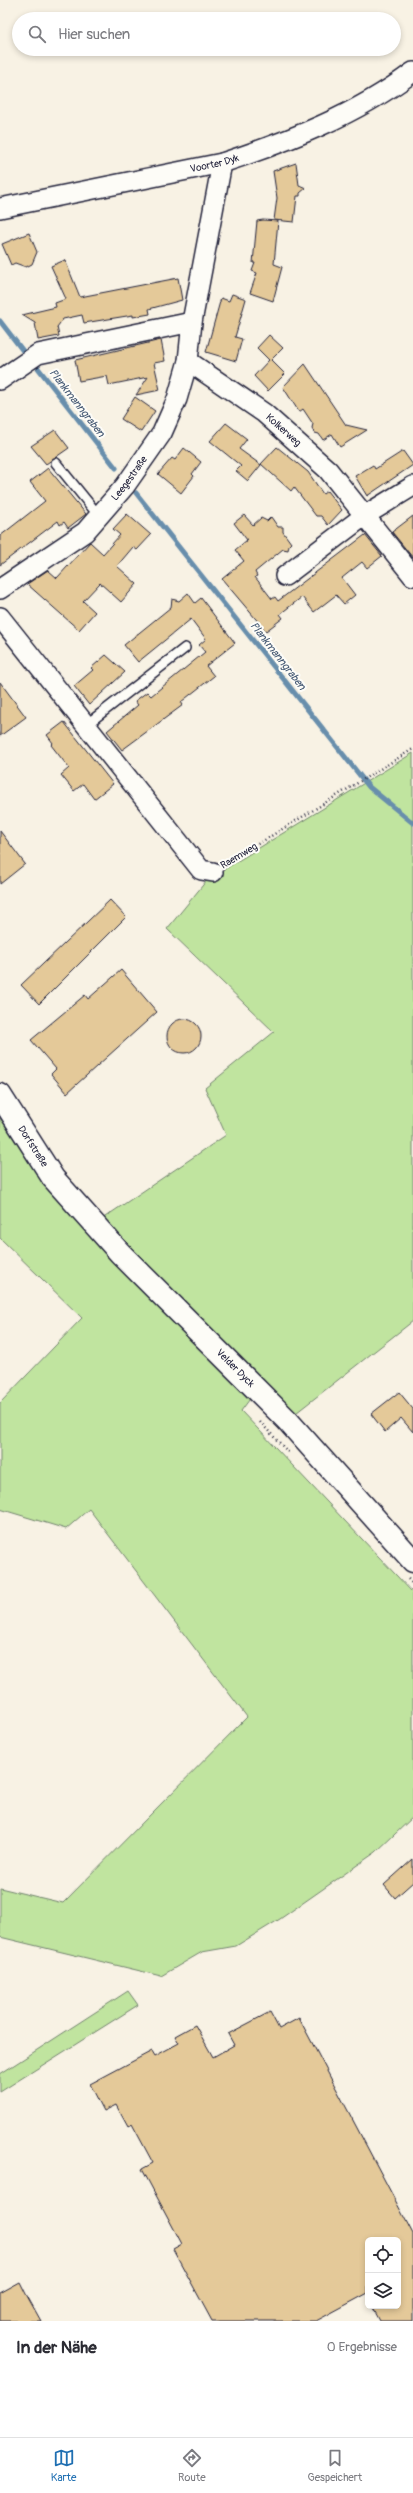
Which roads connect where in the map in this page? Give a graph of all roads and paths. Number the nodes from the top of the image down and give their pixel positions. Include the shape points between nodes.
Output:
1 (413, 72) edge
2 (222, 163) junction
3 (0, 208) edge
4 (192, 322) junction
5 (188, 361) junction
6 (0, 380) edge
7 (56, 463) dead end
8 (413, 486) edge
9 (99, 516) junction
10 (364, 516) junction
11 (285, 576) dead end
12 (413, 576) edge
13 (0, 589) edge
14 (0, 617) edge
15 (185, 648) dead end
16 (86, 725) junction
17 (413, 749) edge
18 (213, 872) joint
19 (0, 1095) edge
20 (53, 1178) joint
21 (413, 1561) edge

1 - 2 street, Voorter Dyk via 370,100 298,137
2 - 3 street, Voorter Dyk
2 - 4 street, Leegestraße
4 - 5 street, Leegestraße
4 - 6 street via 38,354
5 - 9 street, Leegestraße via 177,399 162,433 130,480
5 - 10 street, Kolkerweg via 270,419 328,470
7 - 9 lane
8 - 10 street
9 - 13 street, Leegestraße via 85,532
10 - 11 street
10 - 12 street, Kolkerweg
14 - 16 street, Raemweg
15 - 16 lane
16 - 18 street, Raemweg via 201,870
17 - 18 path, Raemweg
19 - 20 main road, Dorfstraße
20 - 21 main road, Velder Dyck via 120,1252 287,1420

